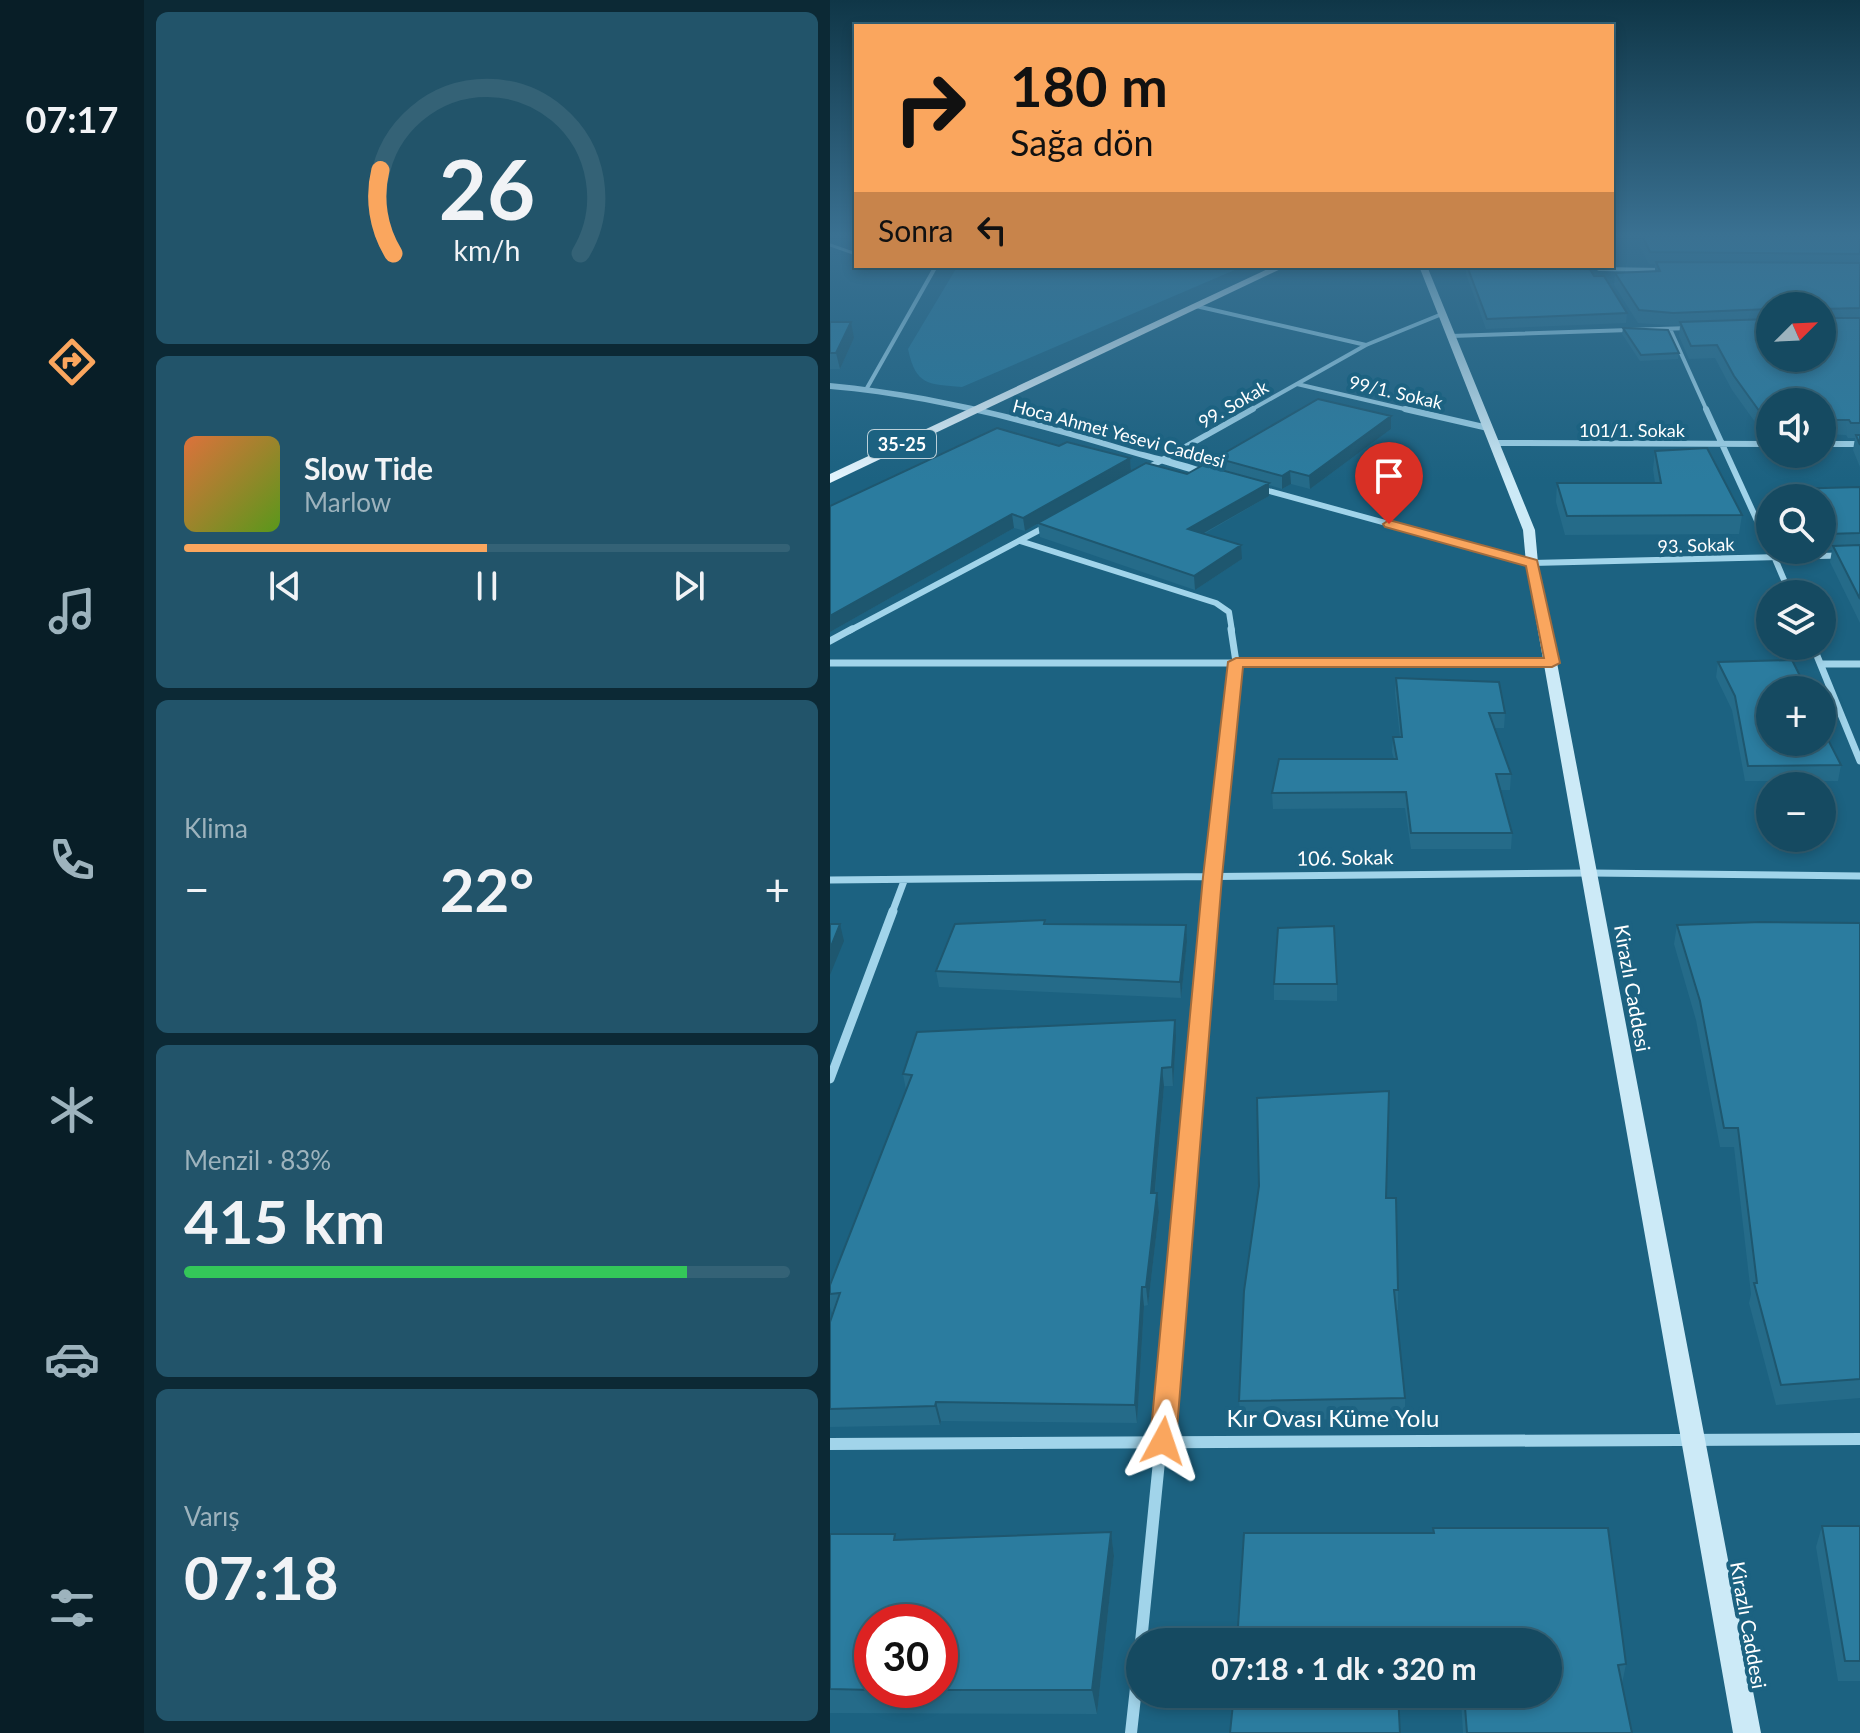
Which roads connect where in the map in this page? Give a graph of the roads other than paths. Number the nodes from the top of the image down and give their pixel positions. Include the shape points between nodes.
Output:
1 (907, 318) edge
2 (1170, 318) edge
3 (1248, 318) edge
4 (1433, 318) edge
5 (1444, 318) edge
6 (1702, 328) edge
7 (1671, 331) junction
8 (1451, 336) junction
9 (1366, 345) junction
10 (1297, 384) junction
11 (830, 386) edge
12 (867, 388) junction
13 (974, 409) junction
14 (1488, 428) junction
15 (1494, 443) junction
16 (1756, 444) edge
17 (1836, 444) edge
18 (1860, 444) edge
19 (1723, 445) junction
20 (1161, 461) junction
21 (1135, 475) edge
22 (1220, 477) edge
23 (831, 478) edge
24 (1235, 481) edge
25 (1058, 519) edge
26 (1756, 519) edge
27 (1020, 541) junction
28 (1756, 553) edge
29 (1836, 554) edge
30 (1860, 555) edge
31 (1532, 563) junction
32 (830, 641) edge
33 (1819, 660) edge
34 (1236, 662) junction
35 (830, 663) edge
36 (1552, 663) junction
37 (1821, 664) junction
38 (1860, 664) edge
39 (1860, 761) edge
40 (1590, 873) junction
41 (1860, 876) edge
42 (1212, 877) junction
43 (830, 880) edge
44 (904, 881) junction
45 (830, 1079) edge
46 (1692, 1437) junction
47 (1860, 1439) edge
48 (1163, 1441) junction
49 (830, 1444) edge
50 (1143, 1628) edge
51 (1134, 1708) edge
52 (1131, 1733) edge
53 (1747, 1733) edge

1 - 12 street
2 - 13 main road, 35-25
3 - 9 street
4 - 9 street, 99. Sokak
5 - 8 main road, Kirazlı Caddesi
6 - 7 street
7 - 8 street
7 - 19 street
8 - 14 main road, Kirazlı Caddesi
9 - 10 street, 99. Sokak
10 - 14 street, 99/1. Sokak
10 - 20 street, 99. Sokak
11 - 12 street, Hoca Ahmet Yesevi Caddesi
12 - 13 street, Hoca Ahmet Yesevi Caddesi
13 - 20 street, Hoca Ahmet Yesevi Caddesi
13 - 23 main road, 35-25
14 - 15 main road, Kirazlı Caddesi
15 - 19 street, 101/1. Sokak
15 - 31 main road, Kirazlı Caddesi via 1529,530
16 - 19 street, 101/1. Sokak
17 - 18 street
19 - 26 street
20 - 21 street, 99. Sokak
20 - 22 street, Hoca Ahmet Yesevi Caddesi
24 - 31 street, Hoca Ahmet Yesevi Caddesi
25 - 27 street
27 - 32 street
27 - 34 street via 1216,603 1229,612
28 - 31 street, 93. Sokak
29 - 30 street, 93. Sokak
31 - 36 main road, Kirazlı Caddesi
33 - 37 street
34 - 35 street
34 - 36 street
34 - 42 street
36 - 40 main road, Kirazlı Caddesi
37 - 38 street
37 - 39 street
40 - 41 street, 106. Sokak
40 - 42 street, 106. Sokak
40 - 46 main road, Kirazlı Caddesi
42 - 44 street, 106. Sokak
42 - 48 street
43 - 44 street, 106. Sokak
44 - 45 street
46 - 47 street, Kır Ovası Küme Yolu
46 - 48 street, Kır Ovası Küme Yolu
46 - 53 main road, Kirazlı Caddesi
48 - 49 street, Kır Ovası Küme Yolu
48 - 50 street
51 - 52 street

